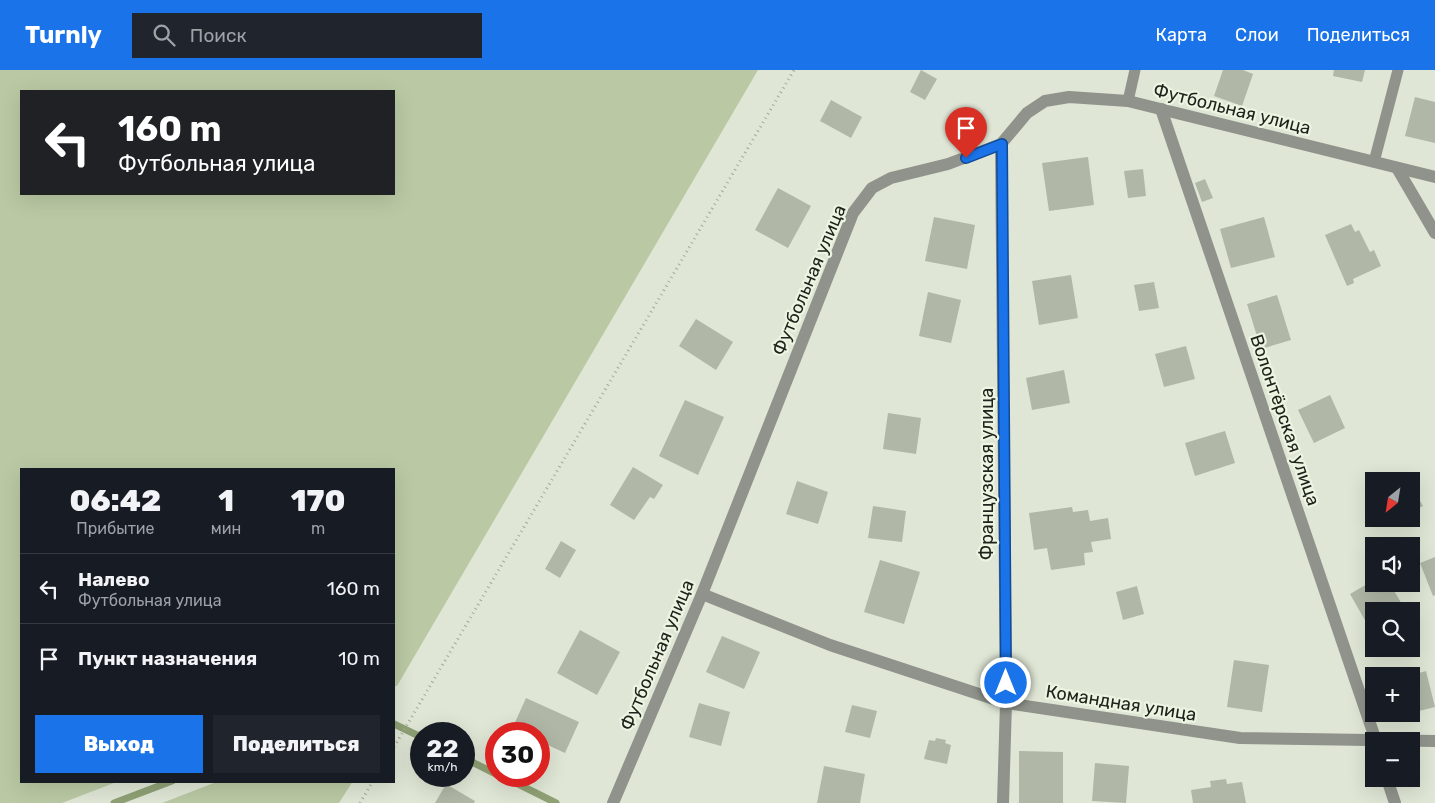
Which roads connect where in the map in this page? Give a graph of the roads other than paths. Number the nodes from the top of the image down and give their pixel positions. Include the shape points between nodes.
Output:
1 (1135, 70) edge
2 (1398, 70) edge
3 (1128, 101) junction
4 (1161, 110) junction
5 (1002, 144) junction
6 (1374, 162) junction
7 (1397, 168) junction
8 (1435, 178) edge
9 (1435, 233) edge
10 (702, 594) junction
11 (1006, 702) junction
12 (1373, 732) edge
13 (1365, 741) edge
14 (1420, 741) edge
15 (1435, 741) edge
16 (1390, 787) edge
17 (613, 803) edge
18 (1004, 803) edge
19 (1395, 803) edge

1 - 3 lane
2 - 6 lane
3 - 4 street, Футбольная улица
3 - 5 street, Футбольная улица via 1069,97 1045,101 1027,112
4 - 6 street, Футбольная улица
4 - 12 street, Волонтёрская улица
5 - 10 street, Футбольная улица via 948,164 890,178 872,188 853,212
5 - 11 street, Французская улица
6 - 7 street, Футбольная улица
7 - 8 street, Футбольная улица
7 - 9 street
10 - 11 street, Командная улица via 830,646
10 - 17 street, Футбольная улица
11 - 13 street, Командная улица via 1240,738
11 - 18 street, Французская улица
14 - 15 street, Командная улица
16 - 19 street

